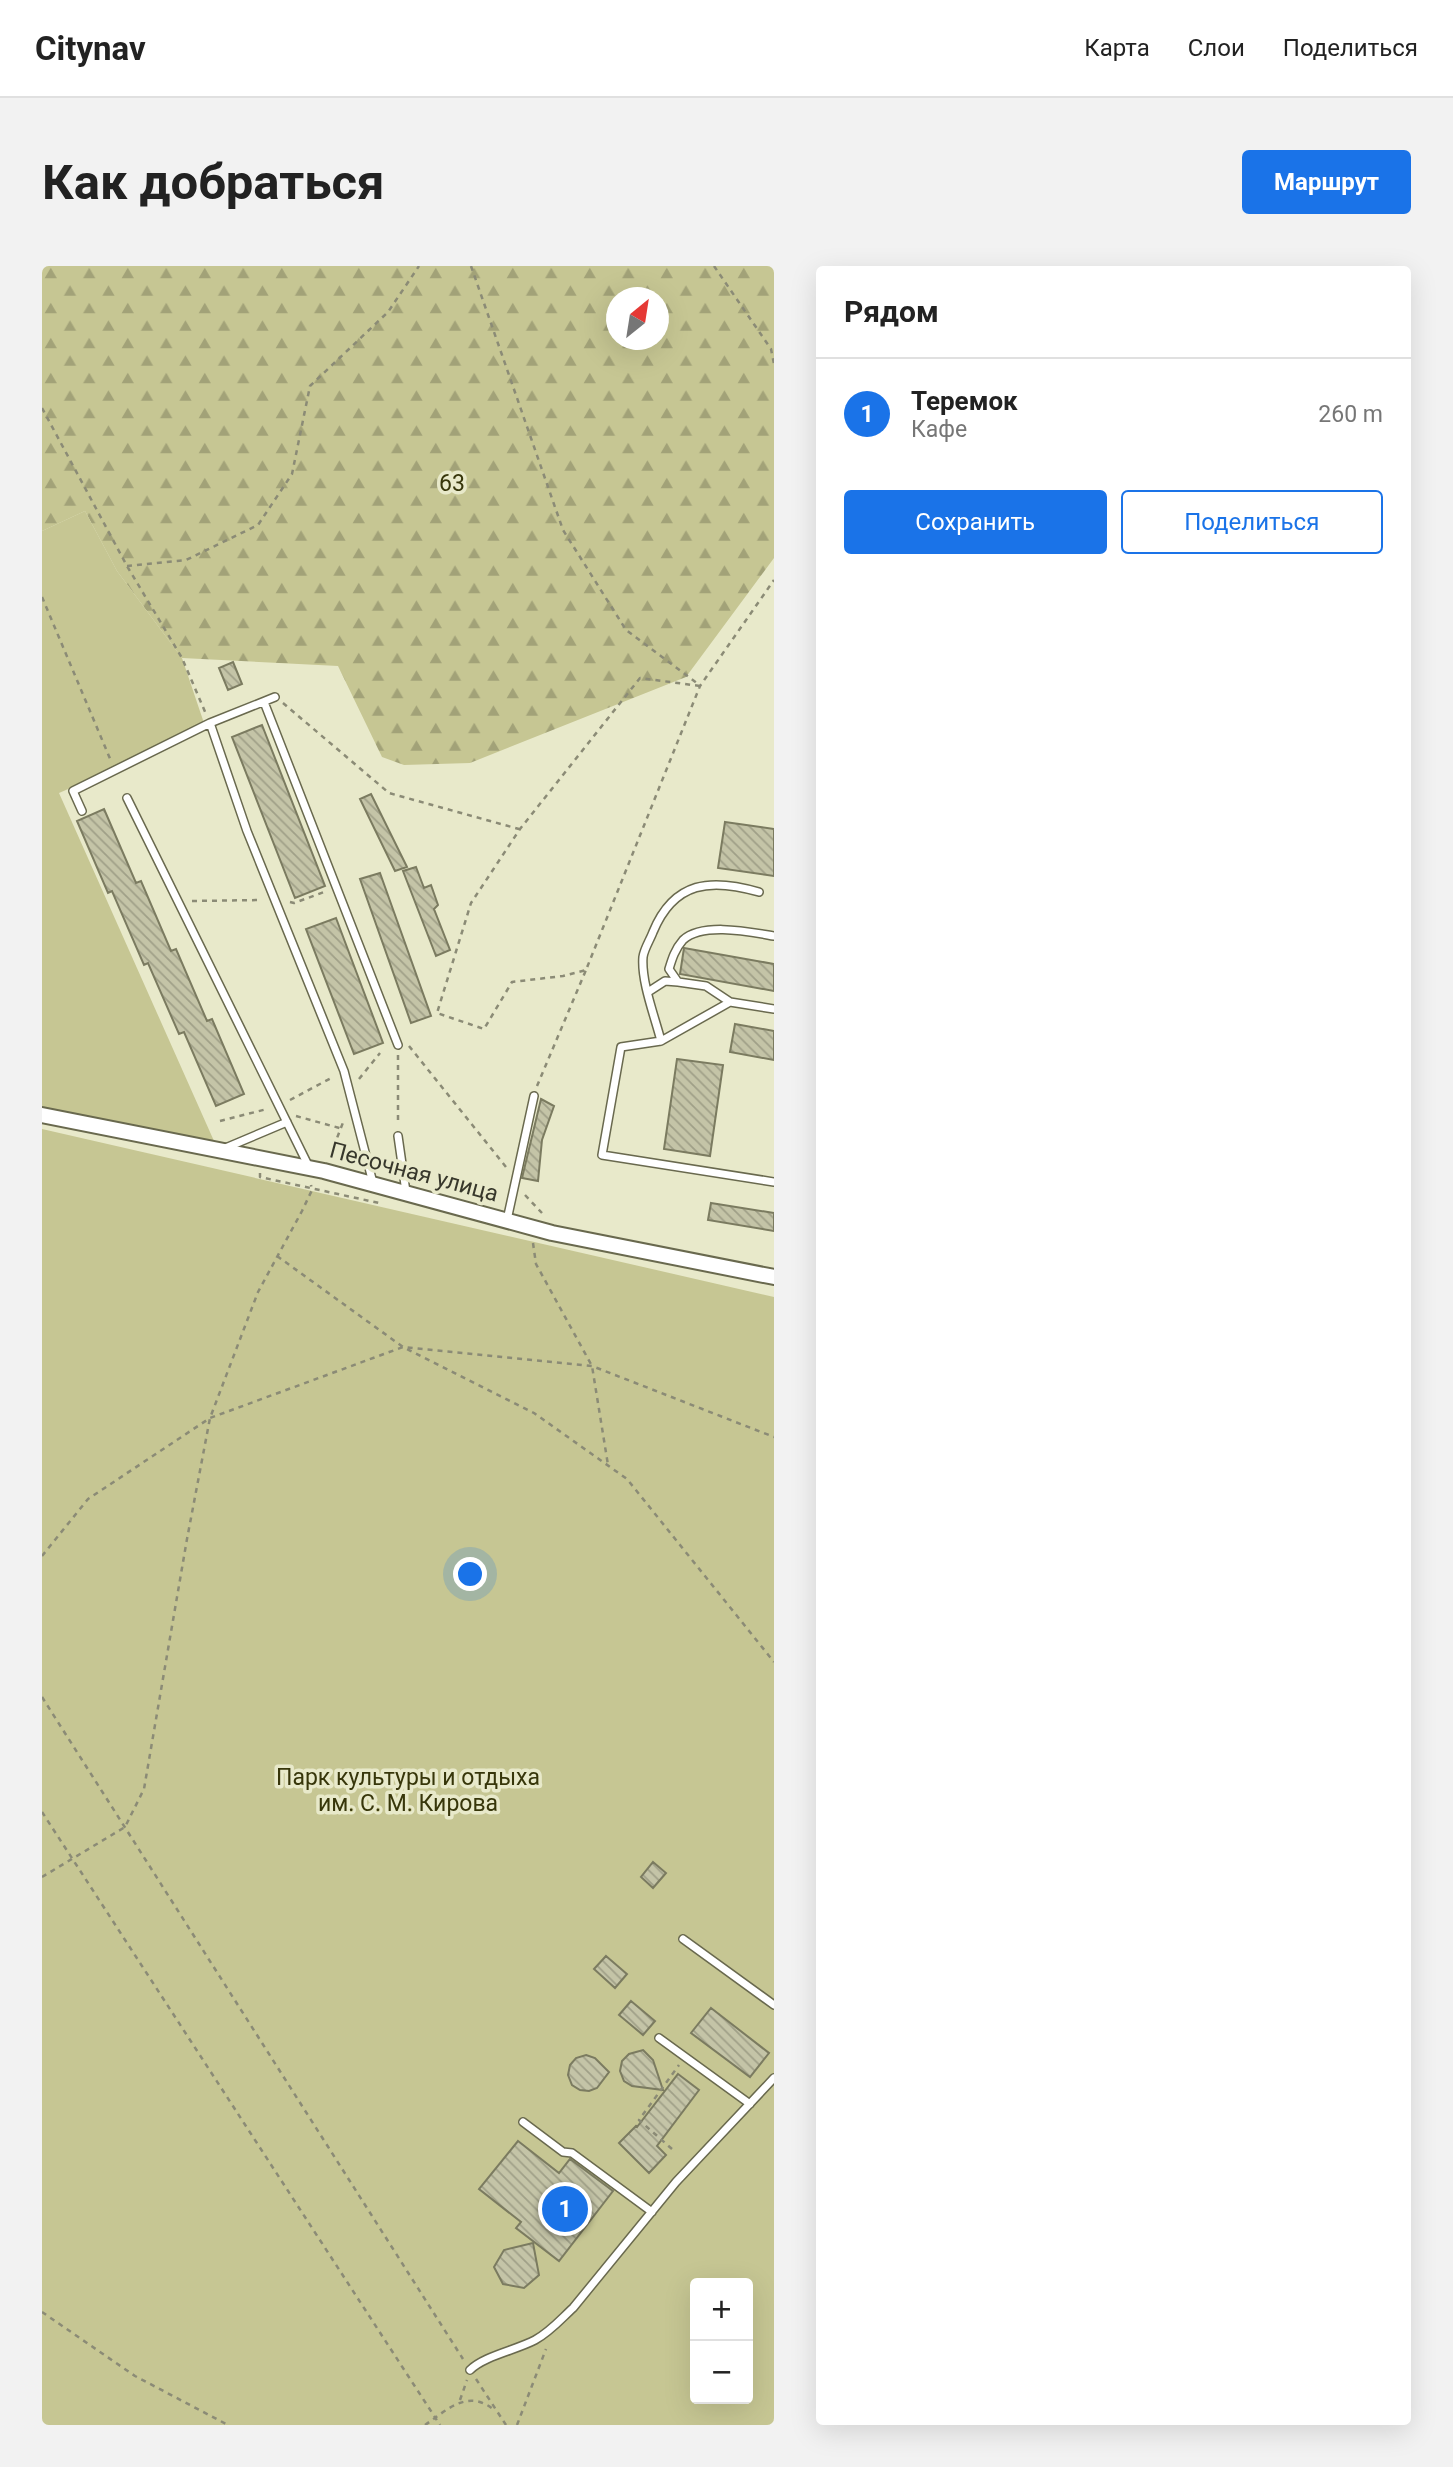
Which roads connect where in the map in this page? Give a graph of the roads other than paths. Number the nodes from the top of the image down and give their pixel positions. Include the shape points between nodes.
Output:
1 (275, 697) road end
2 (264, 702) junction
3 (210, 723) junction
4 (127, 798) dead end
5 (82, 811) dead end
6 (759, 892) dead end
7 (774, 936) edge
8 (678, 982) junction
9 (648, 992) junction
10 (730, 1002) junction
11 (774, 1009) edge
12 (661, 1041) junction
13 (401, 1043) road end
14 (534, 1096) road end
15 (42, 1115) edge
16 (287, 1122) junction
17 (398, 1136) road end
18 (221, 1150) junction
19 (309, 1168) junction
20 (774, 1182) edge
21 (373, 1184) junction
22 (406, 1193) junction
23 (507, 1220) junction
24 (774, 1277) edge
25 (683, 1939) dead end
26 (774, 2005) edge
27 (659, 2038) dead end
28 (774, 2078) edge
29 (750, 2104) junction
30 (523, 2122) dead end
31 (652, 2212) junction
32 (470, 2370) road end

1 - 2 lane
2 - 3 lane
2 - 13 lane
3 - 5 lane via 73,791
3 - 21 lane via 247,831 344,1071
4 - 16 lane
6 - 9 lane via 731,884 700,885 678,896 658,920 643,956
7 - 8 lane via 732,929 685,938 674,952 669,970
8 - 9 lane via 665,981
8 - 10 lane via 706,986
9 - 12 lane
10 - 11 lane
10 - 12 lane
12 - 20 lane via 621,1047 602,1154
14 - 23 lane
15 - 18 street, Песочная улица
16 - 18 lane
16 - 19 lane
17 - 22 lane
18 - 19 street, Песочная улица
19 - 21 street, Песочная улица
21 - 22 street, Песочная улица
22 - 23 street, Песочная улица
23 - 24 street, Песочная улица
25 - 26 lane
27 - 29 lane
28 - 29 lane
29 - 31 lane
30 - 31 lane
31 - 32 lane via 555,2326

